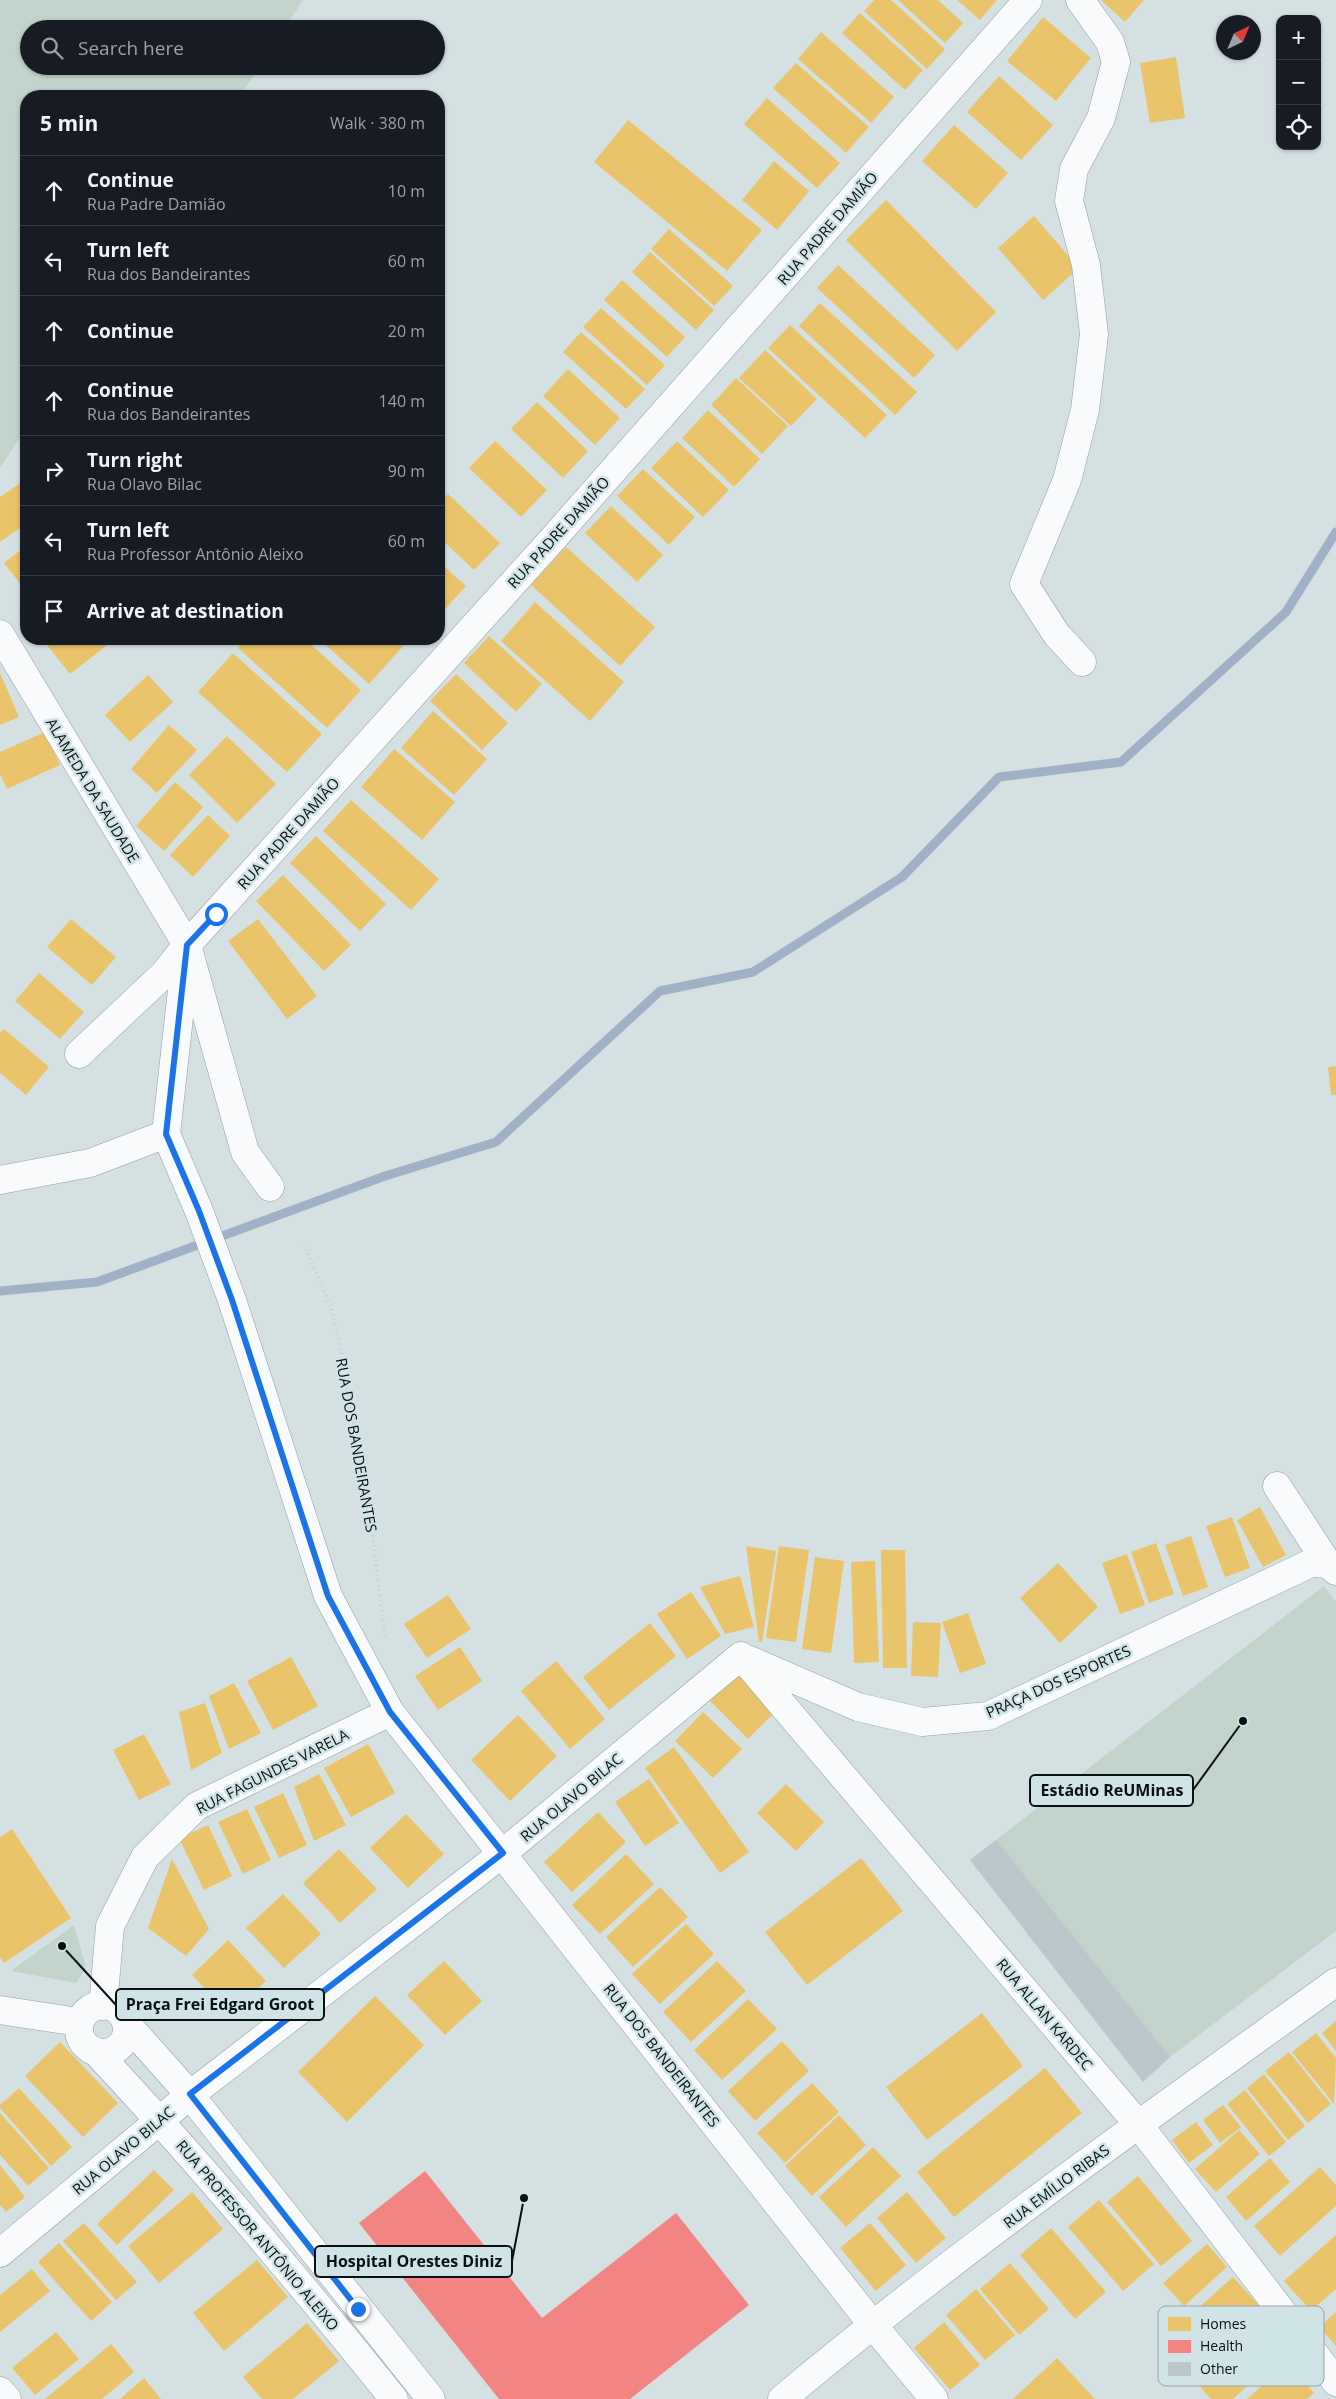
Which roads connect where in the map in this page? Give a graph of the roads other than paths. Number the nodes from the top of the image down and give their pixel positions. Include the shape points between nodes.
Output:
1 (1028, 0) edge
2 (1080, 0) edge
3 (0, 634) edge
4 (1082, 662) dead end
5 (187, 945) junction
6 (79, 1054) dead end
7 (166, 1134) junction
8 (0, 1180) edge
9 (270, 1187) dead end
10 (1277, 1486) dead end
11 (1332, 1568) edge
12 (741, 1656) junction
13 (390, 1712) junction
14 (503, 1853) junction
15 (1336, 1982) edge
16 (103, 2006) junction
17 (0, 2010) edge
18 (79, 2022) junction
19 (126, 2022) junction
20 (98, 2054) junction
21 (190, 2094) junction
22 (159, 2119) junction
23 (1138, 2124) junction
24 (0, 2252) edge
25 (1278, 2306) edge
26 (358, 2309) junction
27 (872, 2324) junction
28 (334, 2325) junction
29 (1324, 2366) edge
30 (1336, 2382) edge
31 (0, 2391) edge
32 (6, 2399) edge
33 (394, 2399) edge
34 (431, 2399) edge
35 (782, 2399) edge
36 (934, 2399) edge

1 - 5 street, RUA PADRE DAMIÃO via 580,508
2 - 4 street via 1110,42 1116,62 1101,118 1074,169 1069,201 1086,265 1094,334 1085,410 1067,480 1024,584 1057,635
3 - 5 street, ALAMEDA DA SAUDADE
5 - 6 street, RUA PADRE DAMIÃO via 165,973
5 - 7 street
5 - 9 street via 245,1152
7 - 8 street via 90,1163
7 - 13 street, RUA DOS BANDEIRANTES via 232,1300 328,1596
10 - 11 street
11 - 12 street, PRAÇA DOS ESPORTES via 1311,1563 988,1716 922,1722 858,1707
12 - 14 street, RUA OLAVO BILAC
12 - 23 street, RUA ALLAN KARDEC
13 - 14 street, RUA DOS BANDEIRANTES
13 - 16 street, RUA FAGUNDES VARELA via 197,1806 145,1857 110,1926
14 - 21 street, RUA OLAVO BILAC
14 - 27 street, RUA DOS BANDEIRANTES
15 - 23 street, RUA EMÍLIO RIBAS
16 - 18 street via 86,2011
16 - 19 street via 120,2012
17 - 18 street
18 - 20 street via 79,2036 86,2047
19 - 20 street via 127,2034 121,2046 111,2053
19 - 21 street, RUA PROFESSOR ANTÔNIO ALEIXO
20 - 22 street, RUA PROFESSOR ANTÔNIO ALEIXO
21 - 22 street, RUA OLAVO BILAC
21 - 26 street, RUA PROFESSOR ANTÔNIO ALEIXO
22 - 24 street, RUA OLAVO BILAC
22 - 28 street, RUA PROFESSOR ANTÔNIO ALEIXO
23 - 25 street, RUA ALLAN KARDEC
23 - 27 street, RUA EMÍLIO RIBAS
26 - 28 street
26 - 34 street, RUA PROFESSOR ANTÔNIO ALEIXO
27 - 35 street, RUA EMÍLIO RIBAS
27 - 36 street, RUA DOS BANDEIRANTES
28 - 33 street, RUA PROFESSOR ANTÔNIO ALEIXO
29 - 30 street, RUA ALLAN KARDEC
31 - 32 street

